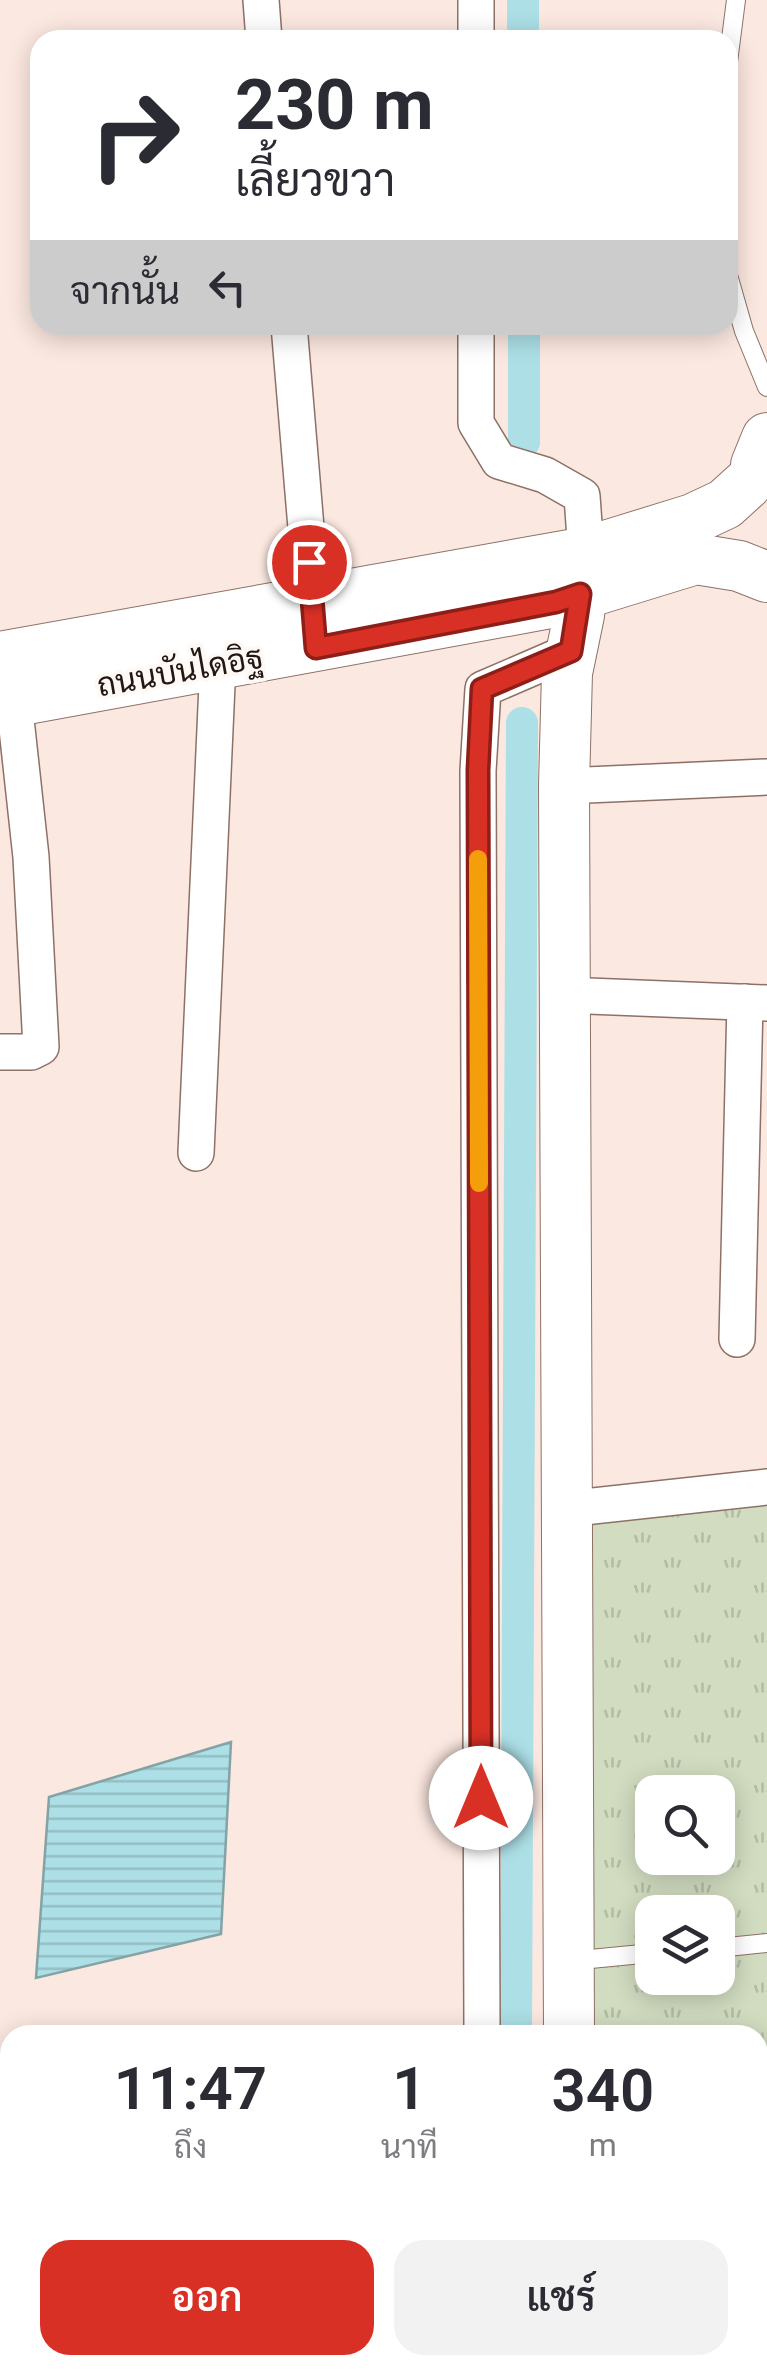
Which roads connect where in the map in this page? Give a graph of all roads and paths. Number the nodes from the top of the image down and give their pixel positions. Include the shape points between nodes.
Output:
1 (261, 0) edge
2 (476, 0) edge
3 (736, 0) edge
4 (263, 30) edge
5 (476, 30) edge
6 (732, 30) edge
7 (738, 310) edge
8 (290, 335) edge
9 (476, 335) edge
10 (767, 387) edge
11 (759, 460) edge
12 (767, 569) edge
13 (583, 573) junction
14 (767, 578) edge
15 (314, 625) junction
16 (571, 651) junction
17 (218, 662) junction
18 (4, 687) edge
19 (767, 777) edge
20 (564, 786) junction
21 (564, 995) junction
22 (756, 1002) edge
23 (0, 1052) edge
24 (196, 1153) dead end
25 (753, 1221) edge
26 (736, 1339) dead end
27 (767, 1487) edge
28 (566, 1510) junction
29 (767, 1944) edge
30 (735, 1947) edge
31 (635, 1955) edge
32 (569, 1961) junction
33 (482, 2025) edge
34 (570, 2025) edge

1 - 4 street
2 - 5 street
3 - 6 lane
7 - 10 lane
8 - 15 street
9 - 13 street via 476,422 499,461 582,496
11 - 12 street via 743,507 746,530
11 - 13 street, ถนนบันไดอิฐ via 725,504
13 - 14 street, ถนนบันไดอิฐ via 696,559
13 - 15 street, ถนนบันไดอิฐ via 556,602
13 - 16 street
15 - 17 street, ถนนบันไดอิฐ
15 - 18 street, ถนนบันไดอิฐ
16 - 20 street
16 - 33 street via 482,689
17 - 18 street, ถนนบันไดอิฐ
17 - 24 street
18 - 23 street via 31,858 41,1046
19 - 20 street
20 - 21 street
21 - 22 street
21 - 28 street
22 - 25 street
25 - 26 street
27 - 28 street
28 - 32 street
29 - 30 lane
31 - 32 lane
32 - 34 street

